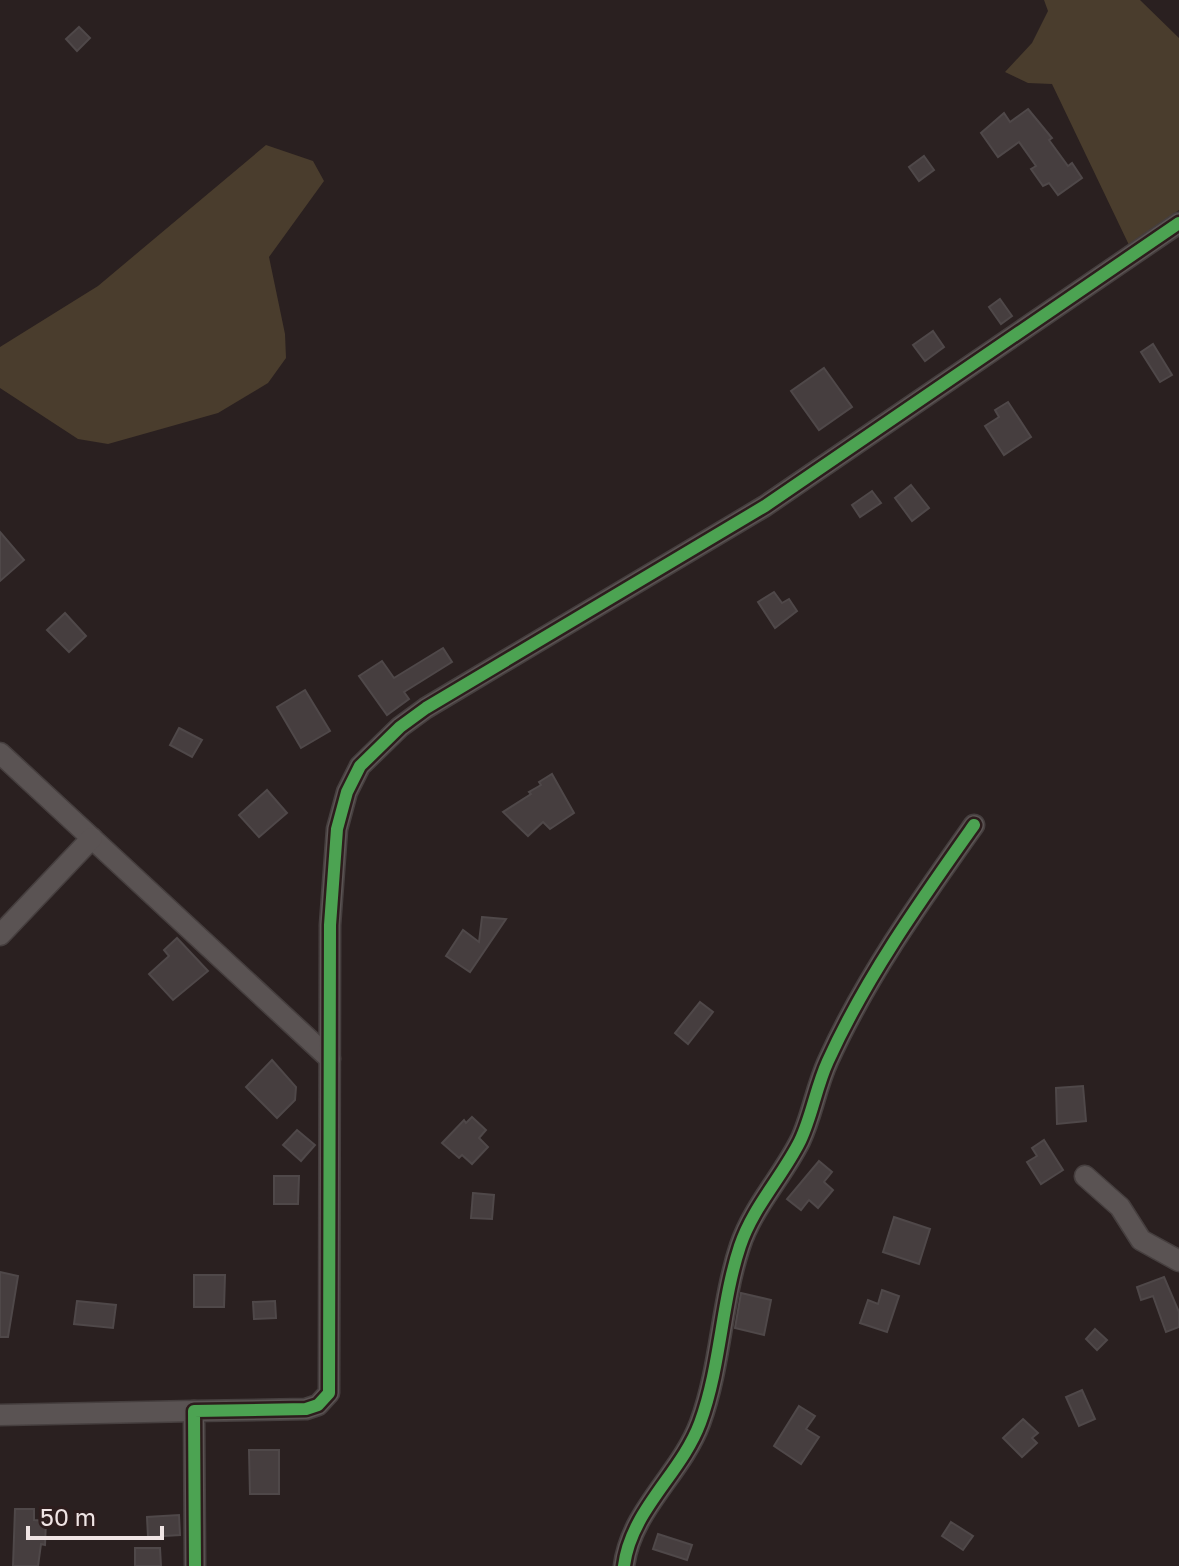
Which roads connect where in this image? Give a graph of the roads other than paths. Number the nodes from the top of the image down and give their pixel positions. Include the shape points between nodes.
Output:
1 (1179, 223) edge
2 (0, 753) edge
3 (974, 825) dead end
4 (92, 838) junction
5 (0, 935) edge
6 (330, 1059) junction
7 (1085, 1176) dead end
8 (1179, 1261) edge
9 (194, 1411) junction
10 (0, 1415) edge
11 (195, 1566) edge
12 (624, 1566) edge

1 - 6 street via 765,506 426,708 386,740 354,774 337,829
2 - 4 street
3 - 12 street via 903,928 852,1015 827,1063 799,1142 747,1228 699,1425 635,1528
4 - 5 street
4 - 6 street
6 - 9 street via 329,1393 306,1409
7 - 8 street via 1120,1207 1141,1240
9 - 10 street
9 - 11 street

